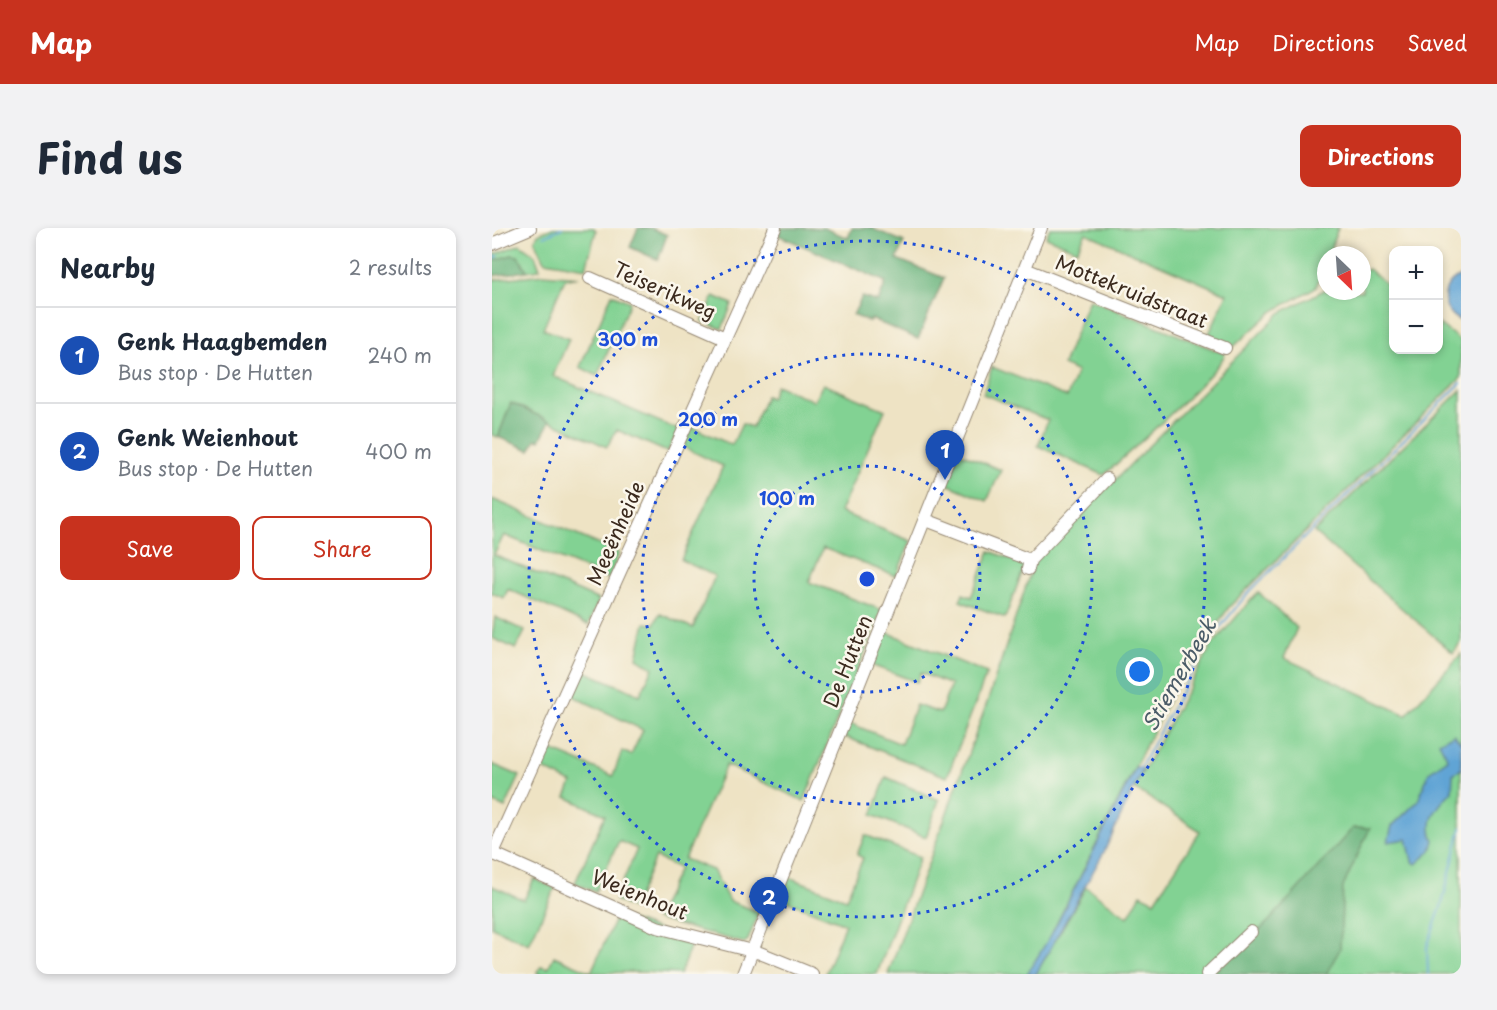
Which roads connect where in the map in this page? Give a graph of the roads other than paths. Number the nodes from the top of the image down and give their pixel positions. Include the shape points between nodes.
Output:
1 (530, 228) edge
2 (775, 228) edge
3 (1041, 228) edge
4 (492, 244) edge
5 (1025, 269) junction
6 (590, 278) dead end
7 (725, 338) junction
8 (1225, 348) dead end
9 (1107, 479) dead end
10 (926, 520) junction
11 (492, 854) edge
12 (1251, 932) dead end
13 (752, 951) junction
14 (742, 974) edge
15 (812, 974) edge
16 (1207, 974) edge

1 - 4 street
2 - 7 street, Meeënheide
3 - 5 street, De Hutten
5 - 8 street, Mottekruidstraat
5 - 10 street, De Hutten
6 - 7 street, Teiserikweg
7 - 11 street, Meeënheide
9 - 10 street via 1029,565
10 - 13 street, De Hutten
11 - 13 street, Weienhout via 657,927
12 - 16 street
13 - 14 street, De Hutten
13 - 15 street, Weienhout

